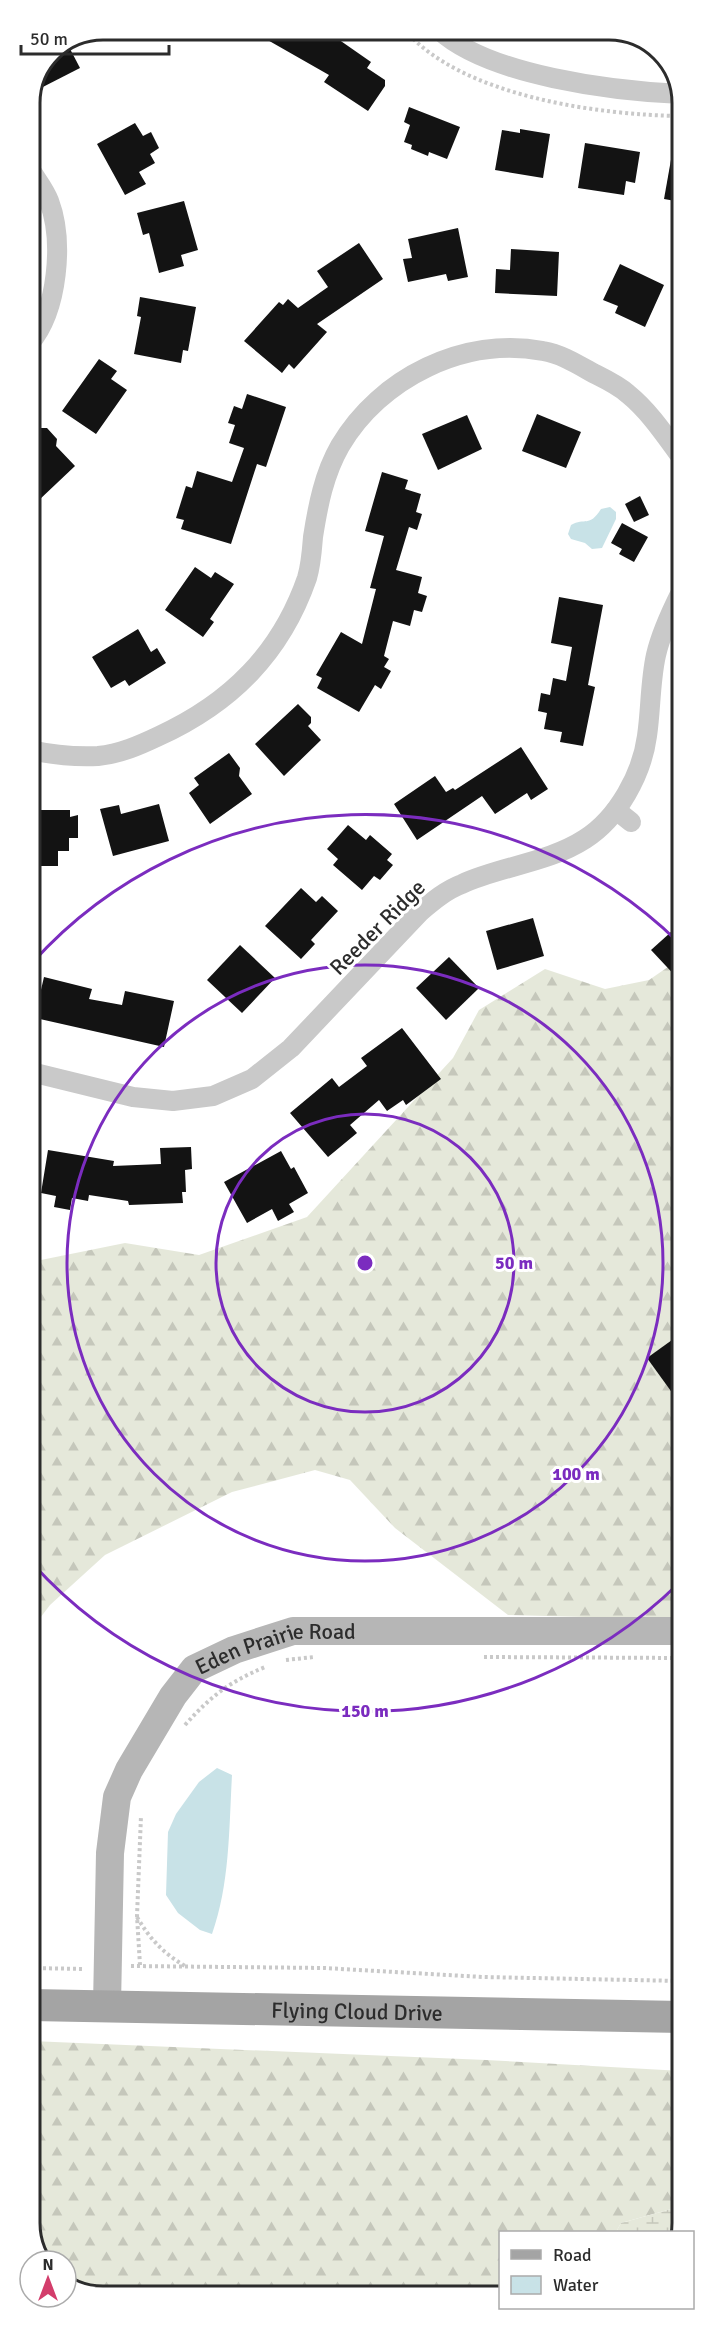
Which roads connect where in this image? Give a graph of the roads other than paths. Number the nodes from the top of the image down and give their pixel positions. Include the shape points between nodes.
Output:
1 (454, 41) edge
2 (670, 93) edge
3 (40, 185) edge
4 (40, 327) edge
5 (672, 445) edge
6 (672, 609) edge
7 (40, 752) edge
8 (40, 1074) edge
9 (672, 1631) edge
10 (40, 2004) edge
11 (107, 2006) junction
12 (672, 2017) edge

1 - 2 street via 473,54 506,66 592,84
3 - 4 street via 49,200 56,238 56,279
5 - 7 street via 627,393 544,351 480,351 421,369 372,405 340,447 318,504 308,574 295,608 277,642 249,677 189,722 133,748 100,756
6 - 8 street, Reeder Ridge via 656,654 647,738 624,816 584,840 461,884 440,896 420,912 291,1048 252,1079 213,1096 173,1101 133,1097
9 - 11 street, Eden Prairie Road via 293,1631 234,1650 194,1669 151,1731 117,1797 110,1853
10 - 11 main road, Flying Cloud Drive
11 - 12 main road, Flying Cloud Drive

